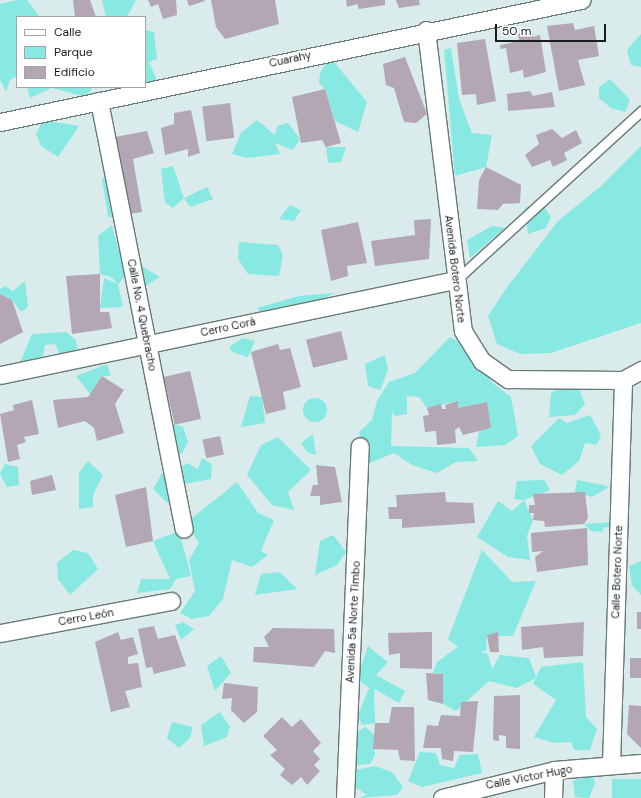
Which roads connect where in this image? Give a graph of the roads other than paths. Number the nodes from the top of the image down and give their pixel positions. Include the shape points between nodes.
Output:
1 (581, 0) edge
2 (426, 30) junction
3 (98, 101) junction
4 (641, 111) edge
5 (0, 122) edge
6 (456, 280) junction
7 (148, 343) junction
8 (641, 370) edge
9 (0, 374) edge
10 (623, 380) junction
11 (360, 446) dead end
12 (184, 529) dead end
13 (171, 601) dead end
14 (0, 633) edge
15 (641, 763) edge
16 (612, 764) junction
17 (554, 770) junction
18 (345, 798) edge
19 (442, 798) edge
20 (553, 798) edge

1 - 2 street, Cuarahy
2 - 3 street, Cuarahy
2 - 6 street, Avenida Botero Norte
3 - 5 street, Cuarahy
3 - 7 street, Calle No. 4 Quebracho
4 - 6 lane
6 - 7 street, Cerro Corá
6 - 10 street, Avenida Botero Norte via 463,331 482,361 508,379
7 - 9 street, Cerro Corá
7 - 12 street, Calle No. 4 Quebracho
8 - 10 street, Avenida Botero Norte
10 - 16 street, Calle Botero Norte
11 - 18 street, Avenida 5a Norte Timbo
13 - 14 street, Cerro León
15 - 16 street, Calle Victor Hugo
16 - 17 street, Calle Victor Hugo
17 - 19 street, Calle Victor Hugo
17 - 20 street

